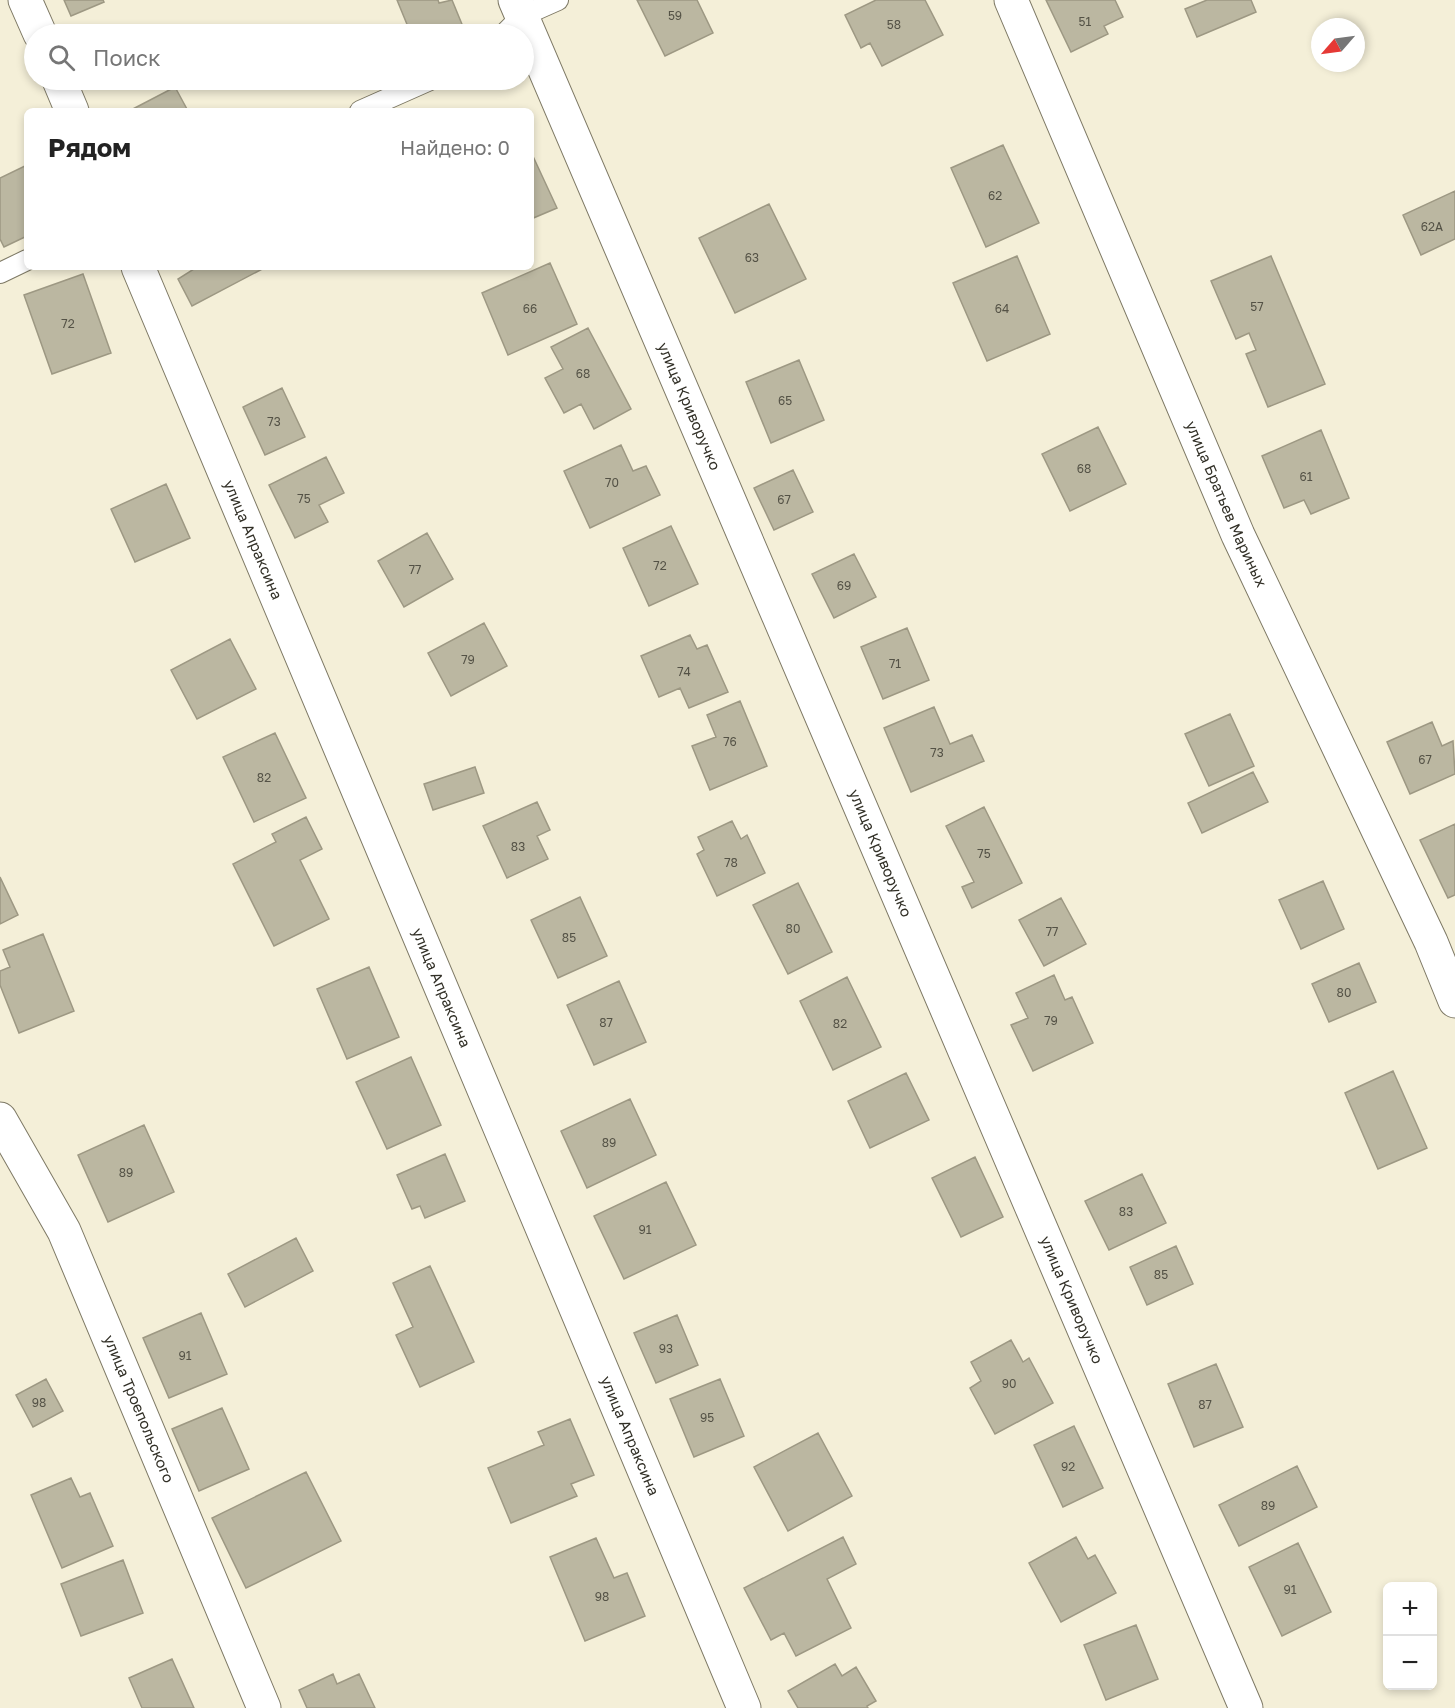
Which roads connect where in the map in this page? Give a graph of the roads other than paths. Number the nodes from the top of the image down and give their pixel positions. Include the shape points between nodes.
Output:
1 (25, 0) edge
2 (558, 0) edge
3 (1011, 0) edge
4 (514, 17) edge
5 (36, 24) edge
6 (534, 63) edge
7 (63, 90) edge
8 (407, 90) edge
9 (71, 108) edge
10 (367, 108) edge
11 (24, 261) edge
12 (139, 270) edge
13 (0, 273) edge
14 (1455, 1001) edge
15 (0, 1119) edge
16 (264, 1708) edge
17 (744, 1708) edge
18 (1246, 1708) edge

1 - 5 street
2 - 4 lane
3 - 14 street, улица Братьев Мариных via 1238,535 1431,942
6 - 18 street, улица Криворучко
7 - 9 street
8 - 10 lane
11 - 13 lane
12 - 17 street, улица Апраксина
15 - 16 street, улица Троепольского via 64,1231

